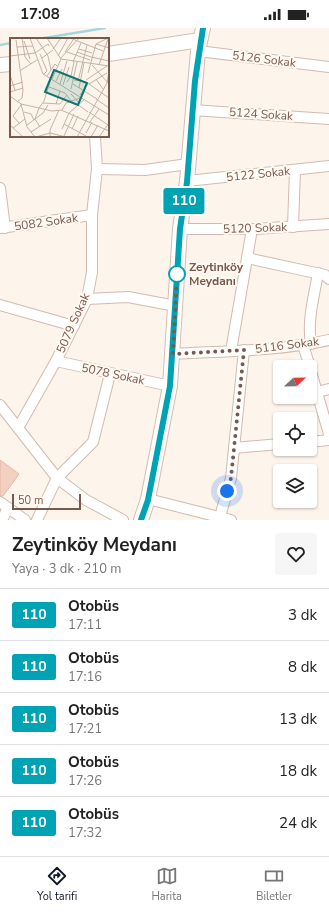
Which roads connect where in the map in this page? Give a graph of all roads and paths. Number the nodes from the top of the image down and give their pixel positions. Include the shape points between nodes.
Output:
1 (200, 40) edge
2 (109, 54) edge
3 (10, 64) edge
4 (0, 65) edge
5 (329, 67) edge
6 (192, 110) junction
7 (329, 119) edge
8 (95, 137) edge
9 (188, 164) junction
10 (329, 166) edge
11 (97, 169) junction
12 (295, 170) junction
13 (187, 182) junction
14 (0, 188) edge
15 (92, 215) junction
16 (329, 224) edge
17 (293, 227) junction
18 (2, 228) edge
19 (180, 229) junction
20 (252, 229) junction
21 (247, 258) junction
22 (318, 273) junction
23 (329, 279) edge
24 (87, 299) junction
25 (0, 305) edge
26 (176, 306) junction
27 (74, 326) junction
28 (329, 340) edge
29 (307, 344) junction
30 (244, 350) junction
31 (231, 351) junction
32 (173, 354) junction
33 (309, 360) edge
34 (56, 361) junction
35 (110, 374) junction
36 (170, 386) junction
37 (329, 389) edge
38 (317, 392) joint
39 (0, 405) edge
40 (18, 428) junction
41 (329, 434) edge
42 (329, 440) edge
43 (317, 441) edge
44 (273, 445) edge
45 (234, 448) junction
46 (57, 478) junction
47 (148, 500) junction
48 (4, 505) edge
49 (219, 518) edge
50 (2, 520) edge
51 (25, 520) edge
52 (37, 520) edge
53 (123, 520) edge
54 (141, 520) edge
55 (231, 520) edge

1 - 2 main road
1 - 5 street, 5126 Sokak
1 - 6 main road
3 - 4 main road
6 - 7 street, 5124 Sokak
6 - 9 main road
8 - 11 street, 5079 Sokak
9 - 11 street via 145,170
9 - 13 main road
10 - 12 street, 5122 Sokak
11 - 15 street, 5079 Sokak
12 - 13 street, 5122 Sokak
12 - 17 street
13 - 19 main road
14 - 18 street
15 - 18 street, 5082 Sokak
15 - 24 street, 5079 Sokak via 92,272
16 - 17 street, 5120 Sokak
17 - 20 street, 5120 Sokak
19 - 20 street, 5120 Sokak
19 - 26 main road
20 - 21 street
21 - 22 street
21 - 31 street
22 - 23 street
22 - 29 street
24 - 26 street via 128,297
24 - 27 street, 5079 Sokak
25 - 27 street
26 - 32 main road
27 - 34 street, 5079 Sokak
28 - 29 street, 5116 Sokak
29 - 30 street, 5116 Sokak
29 - 33 street
30 - 31 street, 5116 Sokak
30 - 45 street
31 - 32 street, 5116 Sokak
32 - 36 main road
34 - 35 street, 5078 Sokak
34 - 40 street, 5079 Sokak
35 - 36 street, 5078 Sokak
35 - 46 street via 93,442
36 - 47 main road
37 - 38 street
38 - 41 street
39 - 40 street
40 - 46 street
42 - 43 street
44 - 45 street
45 - 49 street via 231,478
46 - 52 street
46 - 53 street via 86,500
47 - 49 street
47 - 54 main road
48 - 50 street
48 - 51 street
49 - 55 street

